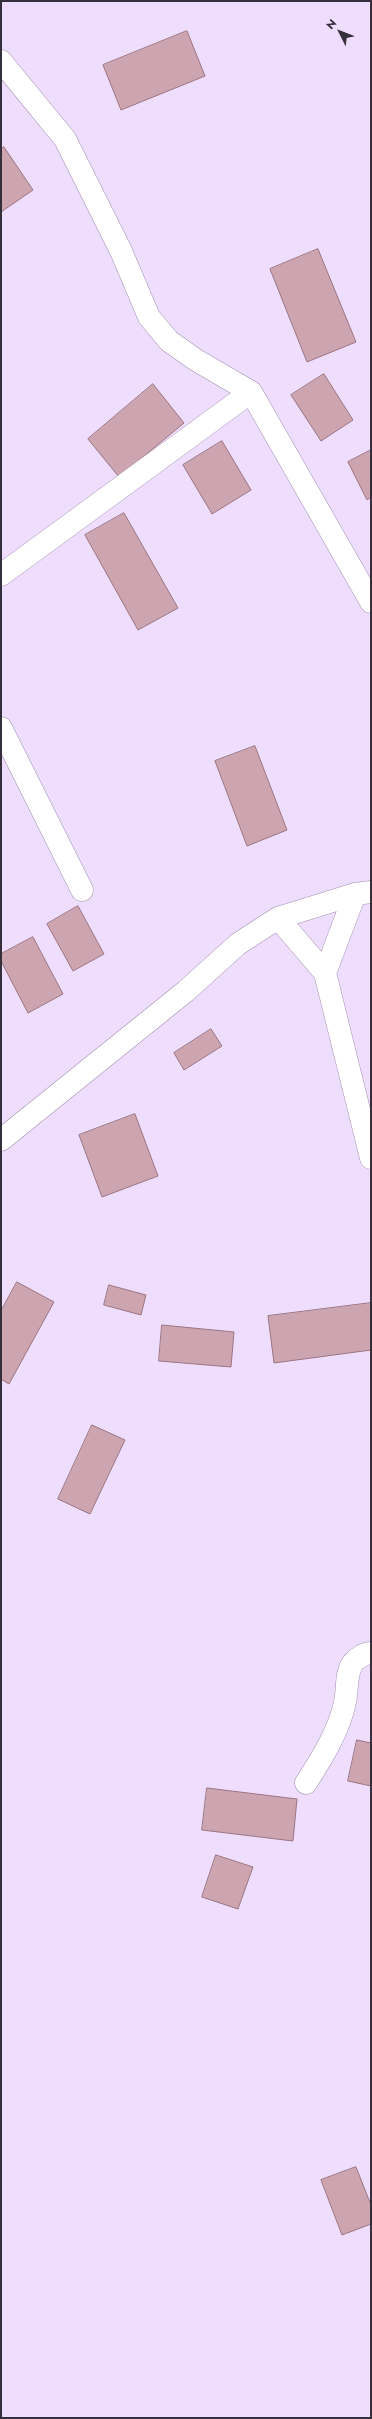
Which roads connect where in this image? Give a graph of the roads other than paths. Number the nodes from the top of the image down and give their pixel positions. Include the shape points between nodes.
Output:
1 (1, 61) edge
2 (251, 392) junction
3 (1, 575) edge
4 (371, 602) edge
5 (1, 728) edge
6 (82, 890) dead end
7 (363, 893) edge
8 (278, 918) junction
9 (325, 973) junction
10 (1, 1140) edge
11 (371, 1158) edge
12 (371, 1653) edge
13 (306, 1782) dead end

1 - 2 street via 64,139 121,251 149,317 169,340 196,360
2 - 3 street
2 - 4 street
5 - 6 street
7 - 8 street
7 - 9 street
8 - 9 street
8 - 10 street via 238,944 186,990
9 - 11 street
12 - 13 street via 366,1653 353,1663 347,1680 345,1702 328,1748

